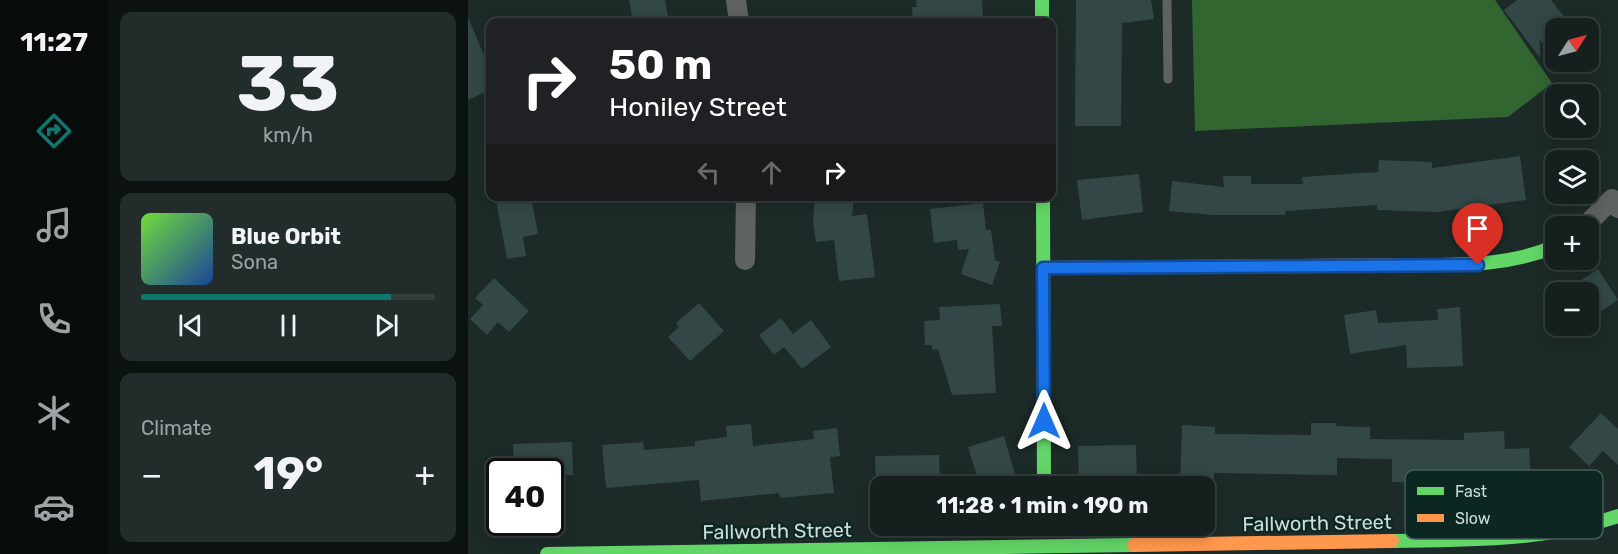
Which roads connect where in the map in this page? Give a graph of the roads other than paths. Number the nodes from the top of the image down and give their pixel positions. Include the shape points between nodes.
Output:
1 (736, 0) edge
2 (1042, 0) edge
3 (1167, 0) edge
4 (738, 18) edge
5 (1042, 18) edge
6 (1168, 79) dead end
7 (746, 201) edge
8 (1043, 201) edge
9 (1618, 208) edge
10 (1595, 216) edge
11 (1545, 250) edge
12 (745, 260) dead end
13 (1043, 268) junction
14 (1044, 476) edge
15 (1618, 516) edge
16 (1603, 520) edge
17 (1446, 539) edge
18 (1044, 545) edge
19 (546, 554) edge

1 - 4 street
2 - 5 street
3 - 6 lane
7 - 12 street
8 - 13 street
9 - 10 street via 1612,199
11 - 13 street via 1478,265
13 - 14 street
15 - 16 street, Fallworth Street
17 - 18 street, Fallworth Street
18 - 19 street, Fallworth Street

